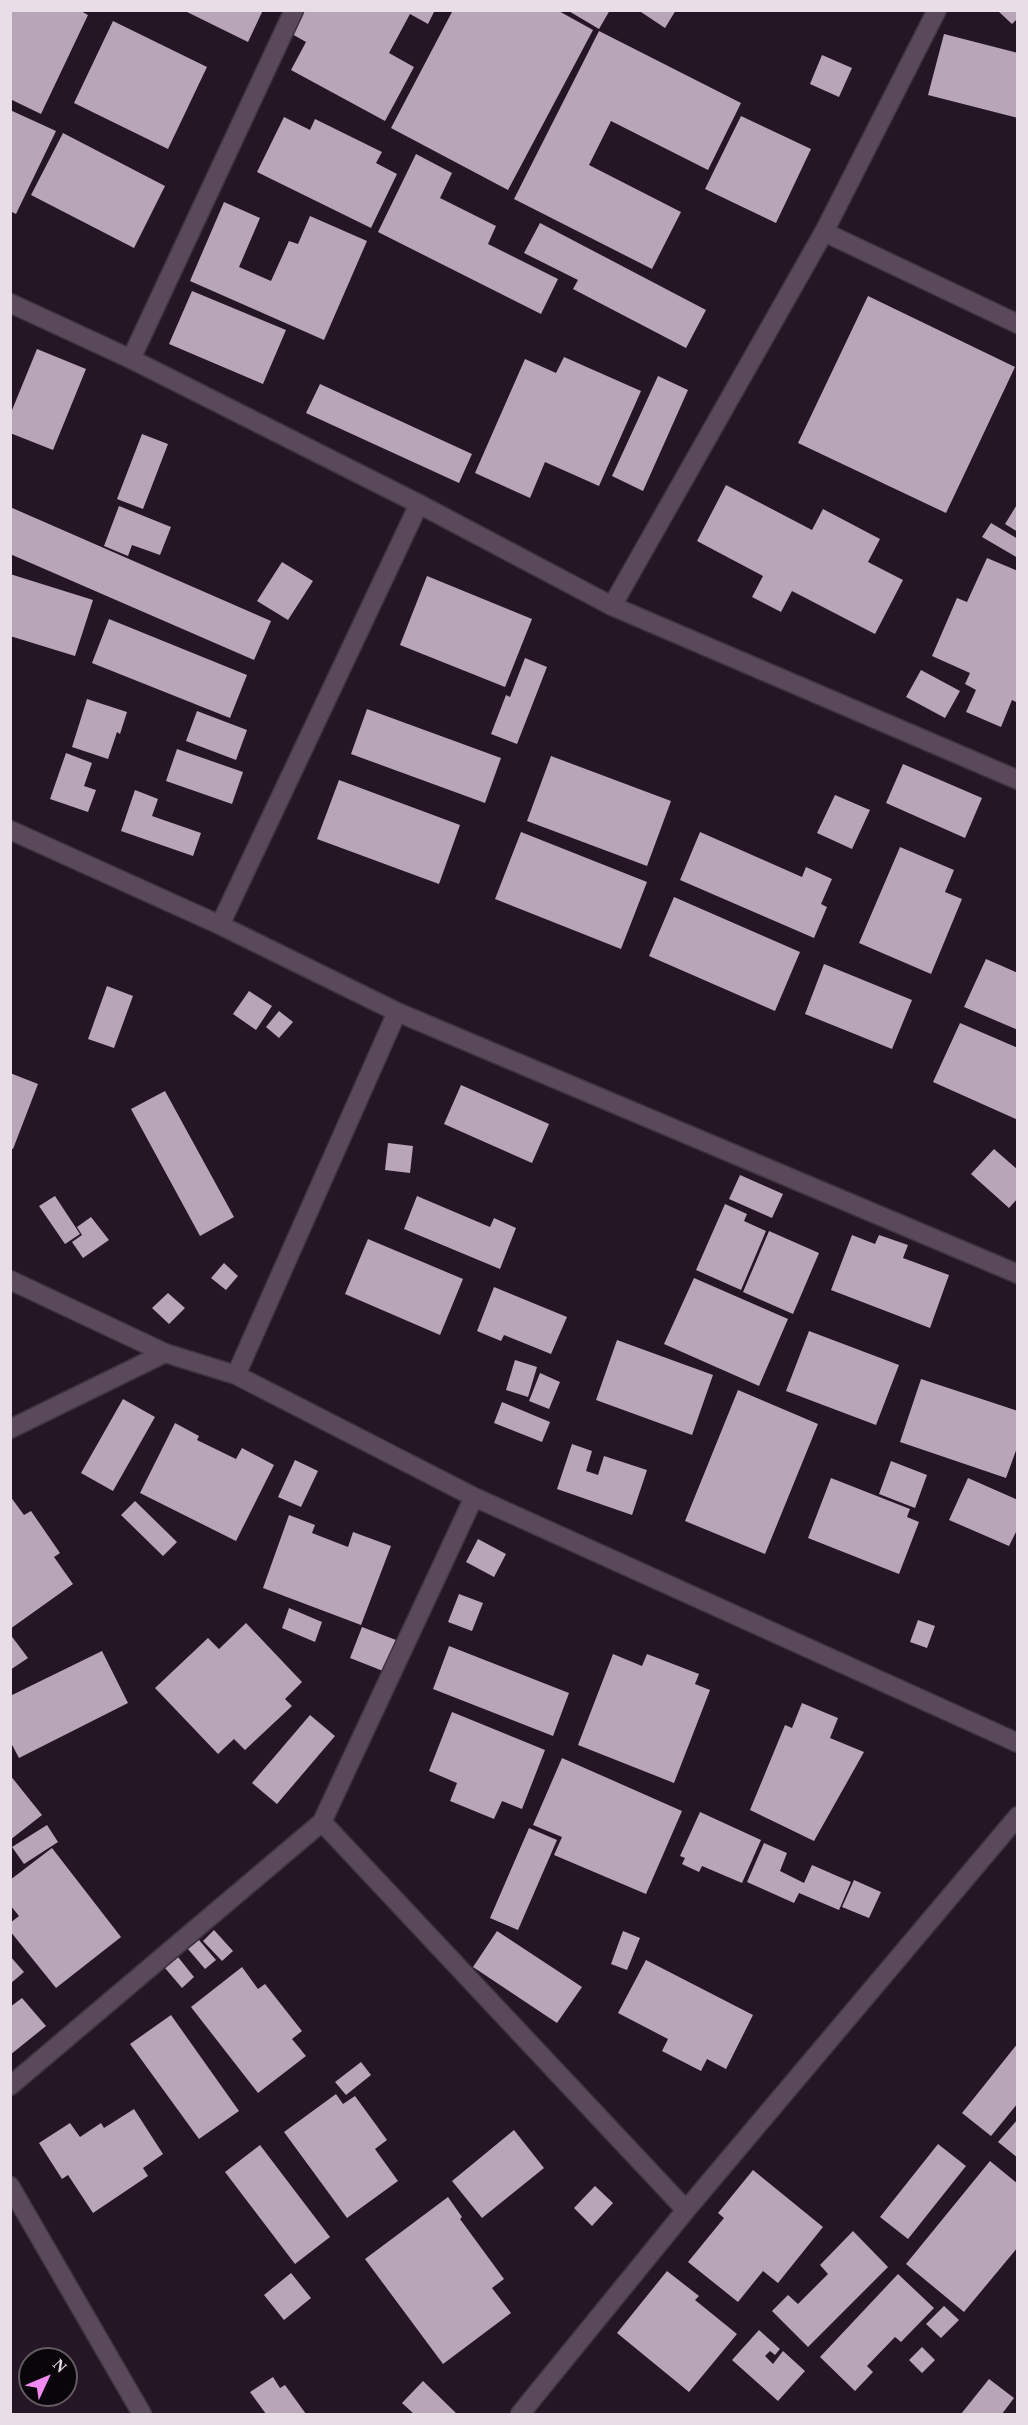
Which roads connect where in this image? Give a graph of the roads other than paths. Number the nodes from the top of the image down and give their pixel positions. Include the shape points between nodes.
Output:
1 (294, 10) edge
2 (937, 10) edge
3 (824, 232) junction
4 (10, 303) edge
5 (1017, 324) edge
6 (131, 359) junction
7 (420, 504) junction
8 (612, 606) junction
9 (1017, 780) edge
10 (10, 830) edge
11 (220, 925) junction
12 (397, 1012) junction
13 (1017, 1274) edge
14 (10, 1280) edge
15 (165, 1353) junction
16 (236, 1375) junction
17 (10, 1429) edge
18 (474, 1497) junction
19 (1017, 1743) edge
20 (1017, 1816) edge
21 (322, 1822) junction
22 (10, 2086) edge
23 (10, 2186) edge
24 (686, 2210) junction
25 (531, 2411) edge
26 (142, 2415) edge

1 - 6 street
2 - 3 street
3 - 5 street
3 - 8 street
4 - 6 street
6 - 7 street
7 - 8 street
7 - 11 street
8 - 9 street
10 - 11 street
11 - 12 street
12 - 13 street
12 - 16 street
14 - 15 street
15 - 16 street
15 - 17 street
16 - 18 street
18 - 19 street
18 - 21 street
20 - 24 street
21 - 22 street
21 - 24 street
23 - 26 street
24 - 25 street

